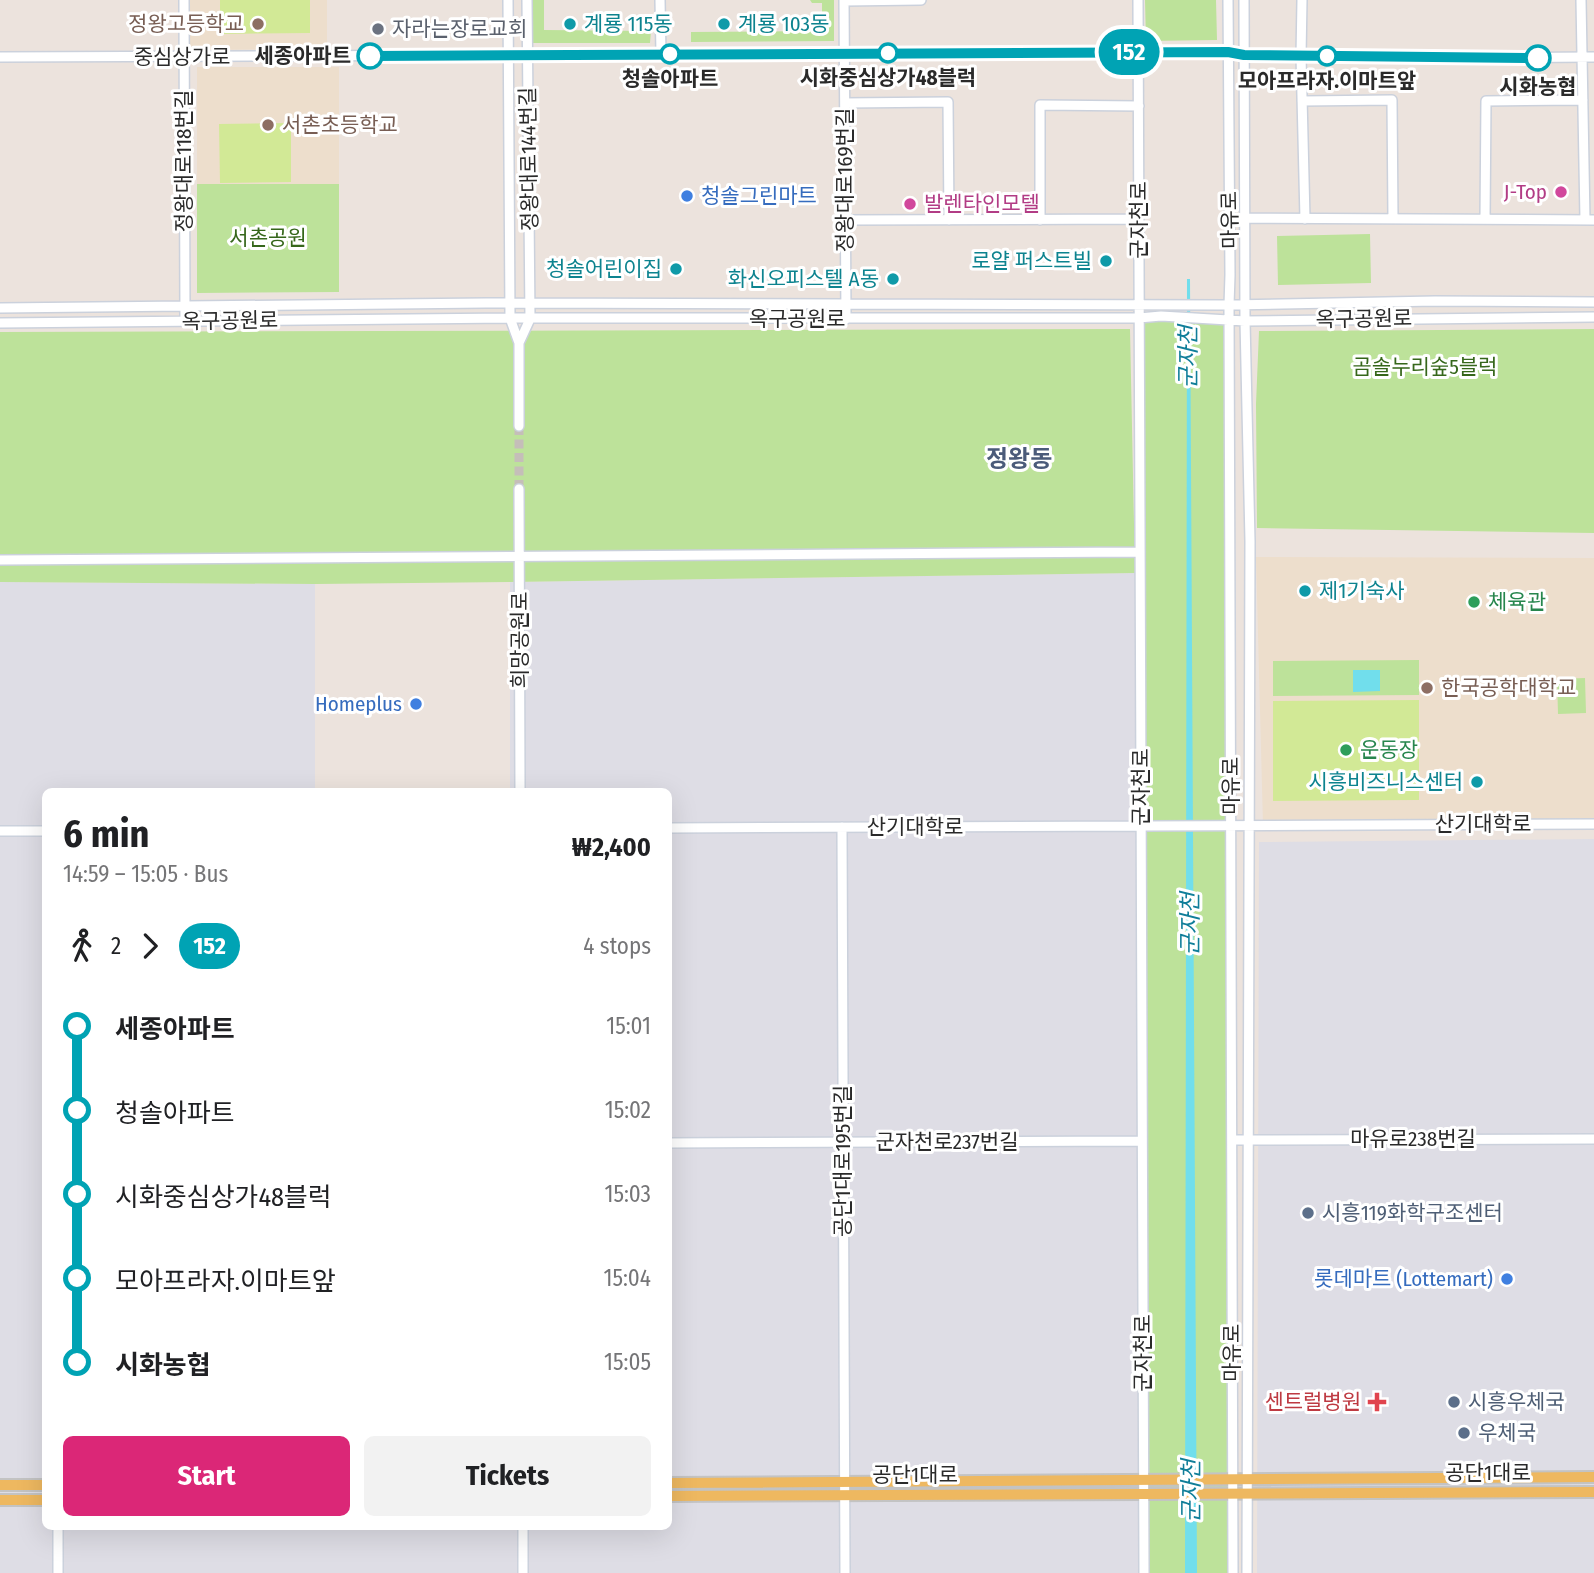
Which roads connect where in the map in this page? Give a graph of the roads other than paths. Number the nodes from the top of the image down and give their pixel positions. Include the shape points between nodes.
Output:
1 (184, 0) edge
2 (508, 0) edge
3 (527, 0) edge
4 (660, 0) edge
5 (921, 0) edge
6 (1138, 0) edge
7 (1228, 0) edge
8 (1244, 0) edge
9 (1302, 0) edge
10 (1581, 0) edge
11 (844, 1) edge
12 (1138, 52) junction
13 (1228, 52) junction
14 (845, 53) junction
15 (661, 54) junction
16 (508, 55) junction
17 (528, 55) junction
18 (1244, 55) junction
19 (1301, 56) junction
20 (0, 57) edge
21 (184, 57) junction
22 (1582, 57) junction
23 (1594, 57) edge
24 (1583, 100) junction
25 (1302, 101) junction
26 (845, 103) junction
27 (1139, 106) junction
28 (1245, 218) junction
29 (1040, 219) junction
30 (1139, 219) junction
31 (1305, 219) junction
32 (1393, 219) junction
33 (1485, 219) junction
34 (846, 220) junction
35 (949, 220) junction
36 (1590, 220) edge
37 (1594, 302) edge
38 (510, 303) junction
39 (530, 303) junction
40 (846, 304) junction
41 (1139, 304) junction
42 (1229, 304) junction
43 (1245, 304) junction
44 (185, 307) junction
45 (0, 308) edge
46 (1594, 317) edge
47 (510, 318) junction
48 (1139, 318) junction
49 (530, 319) junction
50 (846, 319) junction
51 (1229, 320) junction
52 (185, 321) junction
53 (1245, 321) junction
54 (0, 323) edge
55 (519, 343) junction
56 (519, 426) tunnel mouth
57 (519, 489) tunnel mouth
58 (1140, 552) junction
59 (519, 556) junction
60 (0, 560) edge
61 (520, 788) edge
62 (1594, 824) edge
63 (1231, 825) junction
64 (1249, 825) junction
65 (1141, 826) junction
66 (842, 827) junction
67 (672, 828) edge
68 (0, 831) edge
69 (42, 831) edge
70 (1594, 1139) edge
71 (1232, 1140) junction
72 (1248, 1140) junction
73 (1142, 1141) junction
74 (843, 1142) junction
75 (672, 1143) edge
76 (1594, 1477) edge
77 (1143, 1480) junction
78 (1232, 1480) junction
79 (1247, 1480) junction
80 (845, 1482) junction
81 (672, 1483) edge
82 (42, 1485) edge
83 (0, 1486) edge
84 (1594, 1492) edge
85 (1143, 1494) junction
86 (1232, 1494) junction
87 (1247, 1494) junction
88 (845, 1495) junction
89 (672, 1496) edge
90 (0, 1500) edge
91 (42, 1500) edge
92 (58, 1530) edge
93 (523, 1530) edge
94 (58, 1573) edge
95 (523, 1573) edge
96 (845, 1573) edge
97 (1144, 1573) edge
98 (1233, 1573) edge
99 (1247, 1573) edge

1 - 21 street, 정왕대로118번길
2 - 16 street, 정왕대로144번길
3 - 17 street, 정왕대로144번길
4 - 15 street
5 - 11 street
6 - 12 street, 군자천로
7 - 13 street, 마유로
8 - 18 street, 마유로
9 - 19 street
10 - 22 street
11 - 14 street, 정왕대로169번길
12 - 13 street, 중심상가로
12 - 14 street, 중심상가로
12 - 27 street, 군자천로
13 - 18 street, 중심상가로
13 - 42 street, 마유로
14 - 15 street, 중심상가로
14 - 26 street, 정왕대로169번길
15 - 17 street, 중심상가로
16 - 17 street, 중심상가로
16 - 21 street, 중심상가로
16 - 38 street, 정왕대로144번길
17 - 39 street, 정왕대로144번길
18 - 19 street, 중심상가로
18 - 28 street, 마유로
19 - 22 street, 중심상가로
19 - 25 street
20 - 21 street, 중심상가로
21 - 44 street, 정왕대로118번길
22 - 23 street, 중심상가로
22 - 24 street
24 - 33 street via 1486,101
24 - 36 street
25 - 31 street
25 - 32 street via 1392,100
26 - 34 street, 정왕대로169번길
26 - 35 street via 948,102
27 - 29 street via 1040,105
27 - 30 street, 군자천로
28 - 31 street
28 - 43 street, 마유로
29 - 30 street
29 - 35 street
30 - 41 street, 군자천로
31 - 32 street
32 - 33 street
33 - 36 street
34 - 35 street
34 - 40 street, 정왕대로169번길
37 - 43 street, 옥구공원로
38 - 39 street, 옥구공원로
38 - 44 street, 옥구공원로
38 - 47 street, 정왕대로144번길
39 - 40 street, 옥구공원로
39 - 49 street, 정왕대로144번길
40 - 41 street, 옥구공원로
40 - 50 street, 정왕대로169번길
41 - 42 street, 옥구공원로
41 - 48 street, 군자천로
42 - 43 street, 옥구공원로
42 - 51 street, 마유로
43 - 53 street, 마유로
44 - 45 street, 옥구공원로
44 - 52 street, 정왕대로118번길
46 - 53 street, 옥구공원로
47 - 49 street, 옥구공원로
47 - 52 street, 옥구공원로
47 - 55 street, 정왕대로144번길
48 - 50 street, 옥구공원로
48 - 51 street, 옥구공원로
48 - 58 street, 군자천로
49 - 50 street, 옥구공원로
49 - 55 street
51 - 53 street, 옥구공원로
51 - 63 street, 마유로
52 - 54 street, 옥구공원로
53 - 64 street, 마유로
55 - 56 street
57 - 59 street, 희망공원로
58 - 59 street
58 - 65 street, 군자천로
59 - 60 street
59 - 61 street, 희망공원로
62 - 64 street, 산기대학로
63 - 64 street, 산기대학로
63 - 65 street, 산기대학로
63 - 71 street, 마유로
64 - 72 street, 마유로
65 - 66 street, 산기대학로
65 - 73 street, 군자천로
66 - 67 street, 산기대학로
66 - 74 street, 공단1대로195번길
68 - 69 street
70 - 72 street, 마유로238번길
71 - 72 street, 마유로238번길
71 - 78 street, 마유로
72 - 79 street, 마유로
73 - 74 street, 군자천로237번길
73 - 77 street, 군자천로
74 - 75 street, 군자천로237번길
74 - 80 street, 공단1대로195번길
76 - 79 main road
77 - 78 main road
77 - 80 main road
77 - 85 street, 군자천로
78 - 79 main road
78 - 86 street, 마유로
79 - 87 street, 마유로
80 - 81 main road
80 - 88 street, 공단1대로195번길
82 - 83 main road
84 - 87 main road, 공단1대로
85 - 86 main road, 공단1대로
85 - 88 main road, 공단1대로
85 - 97 street, 군자천로
86 - 87 main road, 공단1대로
86 - 98 street, 마유로
87 - 99 street, 마유로
88 - 89 main road, 공단1대로
88 - 96 street, 공단1대로195번길
90 - 91 main road
92 - 94 street
93 - 95 street

